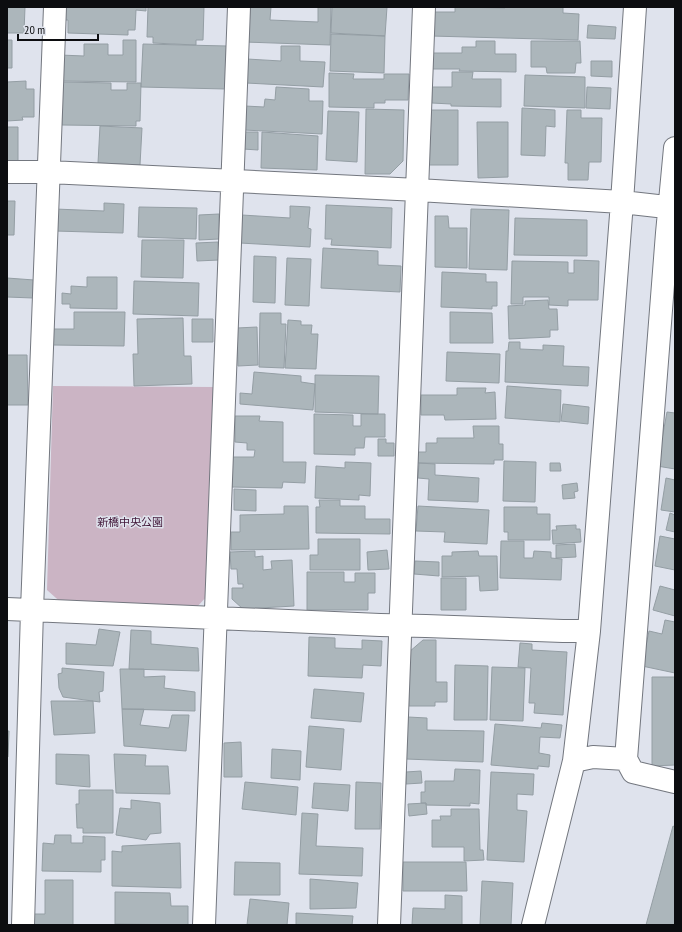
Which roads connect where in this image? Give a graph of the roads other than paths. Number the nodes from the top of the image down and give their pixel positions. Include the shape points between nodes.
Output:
1 (56, 7) edge
2 (238, 7) edge
3 (424, 7) edge
4 (635, 7) edge
5 (675, 148) edge
6 (7, 172) edge
7 (49, 172) junction
8 (231, 181) junction
9 (418, 190) junction
10 (622, 202) junction
11 (672, 208) edge
12 (7, 609) edge
13 (32, 610) junction
14 (215, 617) junction
15 (401, 626) junction
16 (589, 631) junction
17 (626, 759) junction
18 (574, 761) junction
19 (675, 782) edge
20 (23, 925) edge
21 (204, 925) edge
22 (389, 925) edge
23 (533, 925) edge

1 - 7 street
2 - 8 street
3 - 9 street
4 - 10 street
5 - 11 street
6 - 7 street
7 - 8 street
7 - 13 street
8 - 9 street
8 - 14 street
9 - 10 street
9 - 15 street
10 - 11 street
10 - 16 street
11 - 17 street via 666,248
12 - 13 street
13 - 14 street
13 - 20 street
14 - 15 street
14 - 21 street
15 - 16 street
15 - 22 street
16 - 18 street
17 - 18 street via 593,757
17 - 19 street via 633,772
18 - 23 street

